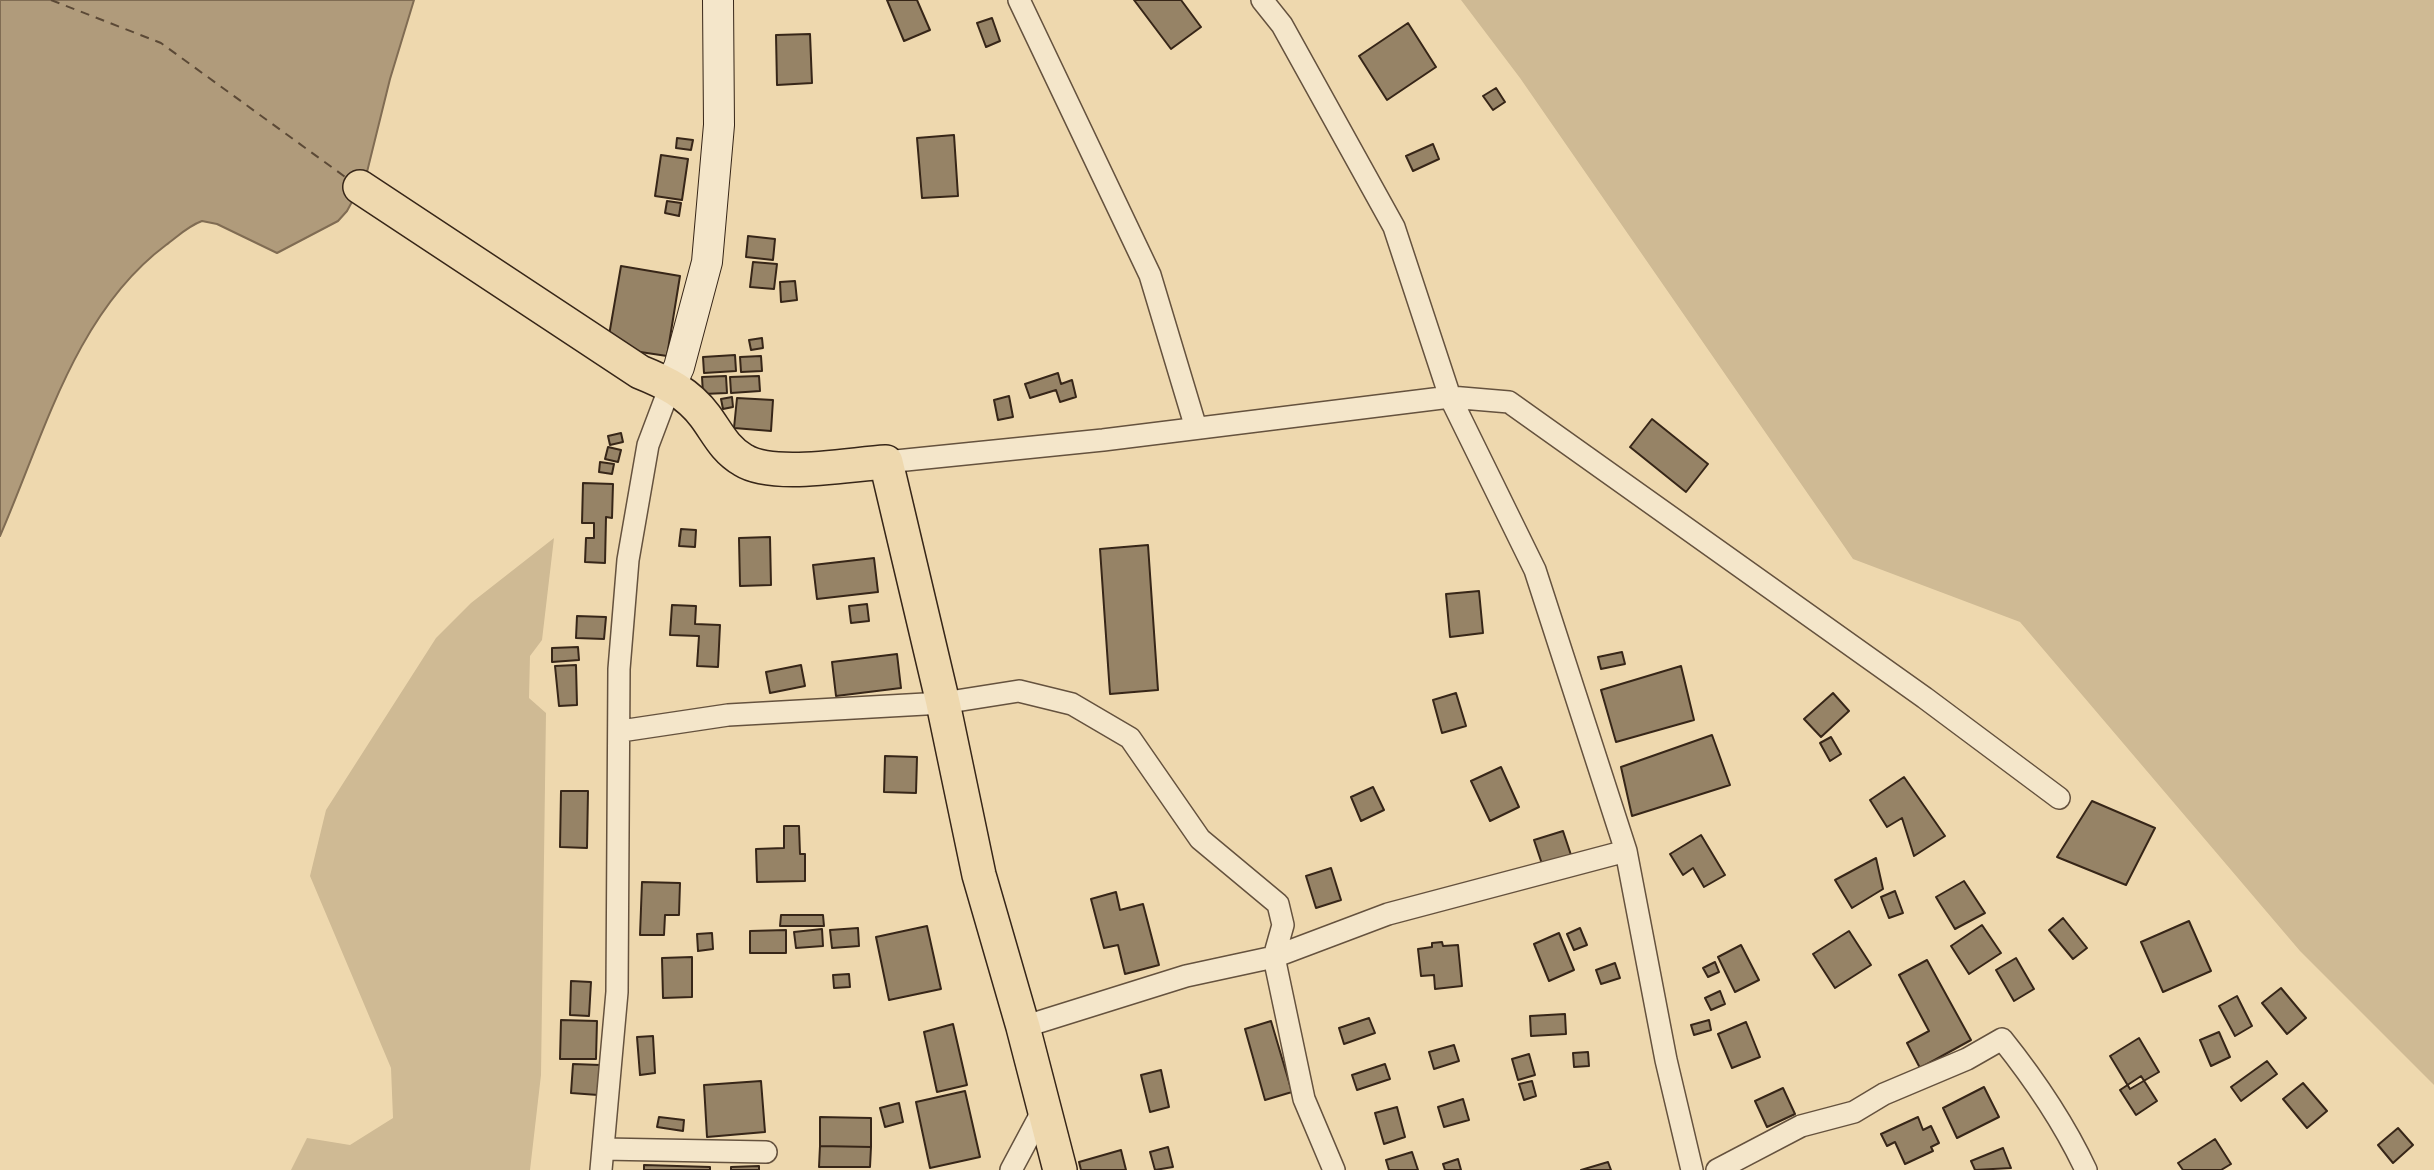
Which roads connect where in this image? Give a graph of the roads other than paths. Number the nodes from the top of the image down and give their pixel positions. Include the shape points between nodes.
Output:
1 (718, 0) edge
2 (1019, 0) edge
3 (1262, 0) edge
4 (360, 187) dead end
5 (671, 384) junction
6 (1450, 397) junction
7 (1196, 428) junction
8 (886, 462) junction
9 (943, 703) junction
10 (621, 731) junction
11 (2059, 798) dead end
12 (1626, 851) junction
13 (1274, 957) junction
14 (1023, 1027) junction
15 (1043, 1110) junction
16 (766, 1152) dead end
17 (602, 1160) edge
18 (1011, 1170) edge
19 (1060, 1170) edge
20 (1334, 1170) edge
21 (1692, 1170) edge
22 (1717, 1170) edge
23 (2086, 1170) edge

1 - 5 main road via 719,125 707,262
2 - 7 street via 1150,275
3 - 6 street via 1282,25 1394,227
4 - 5 main road via 639,372
5 - 8 main road via 744,462 769,470
5 - 10 street via 648,445 637,496 619,669
6 - 7 street
6 - 11 street via 1509,402
6 - 12 street via 1535,570
7 - 8 street
8 - 9 main road
9 - 10 street via 728,715
9 - 13 street via 1019,691 1073,704 1130,738 1200,839 1279,904 1283,925
9 - 14 main road via 979,875
10 - 17 street via 618,992
12 - 13 street via 1388,914
12 - 21 street
13 - 14 street via 1186,976
13 - 20 street via 1304,1099
14 - 15 main road
15 - 18 street
15 - 19 main road
16 - 17 street
22 - 23 street via 1801,1126 1854,1112 2002,1039 2028,1072

